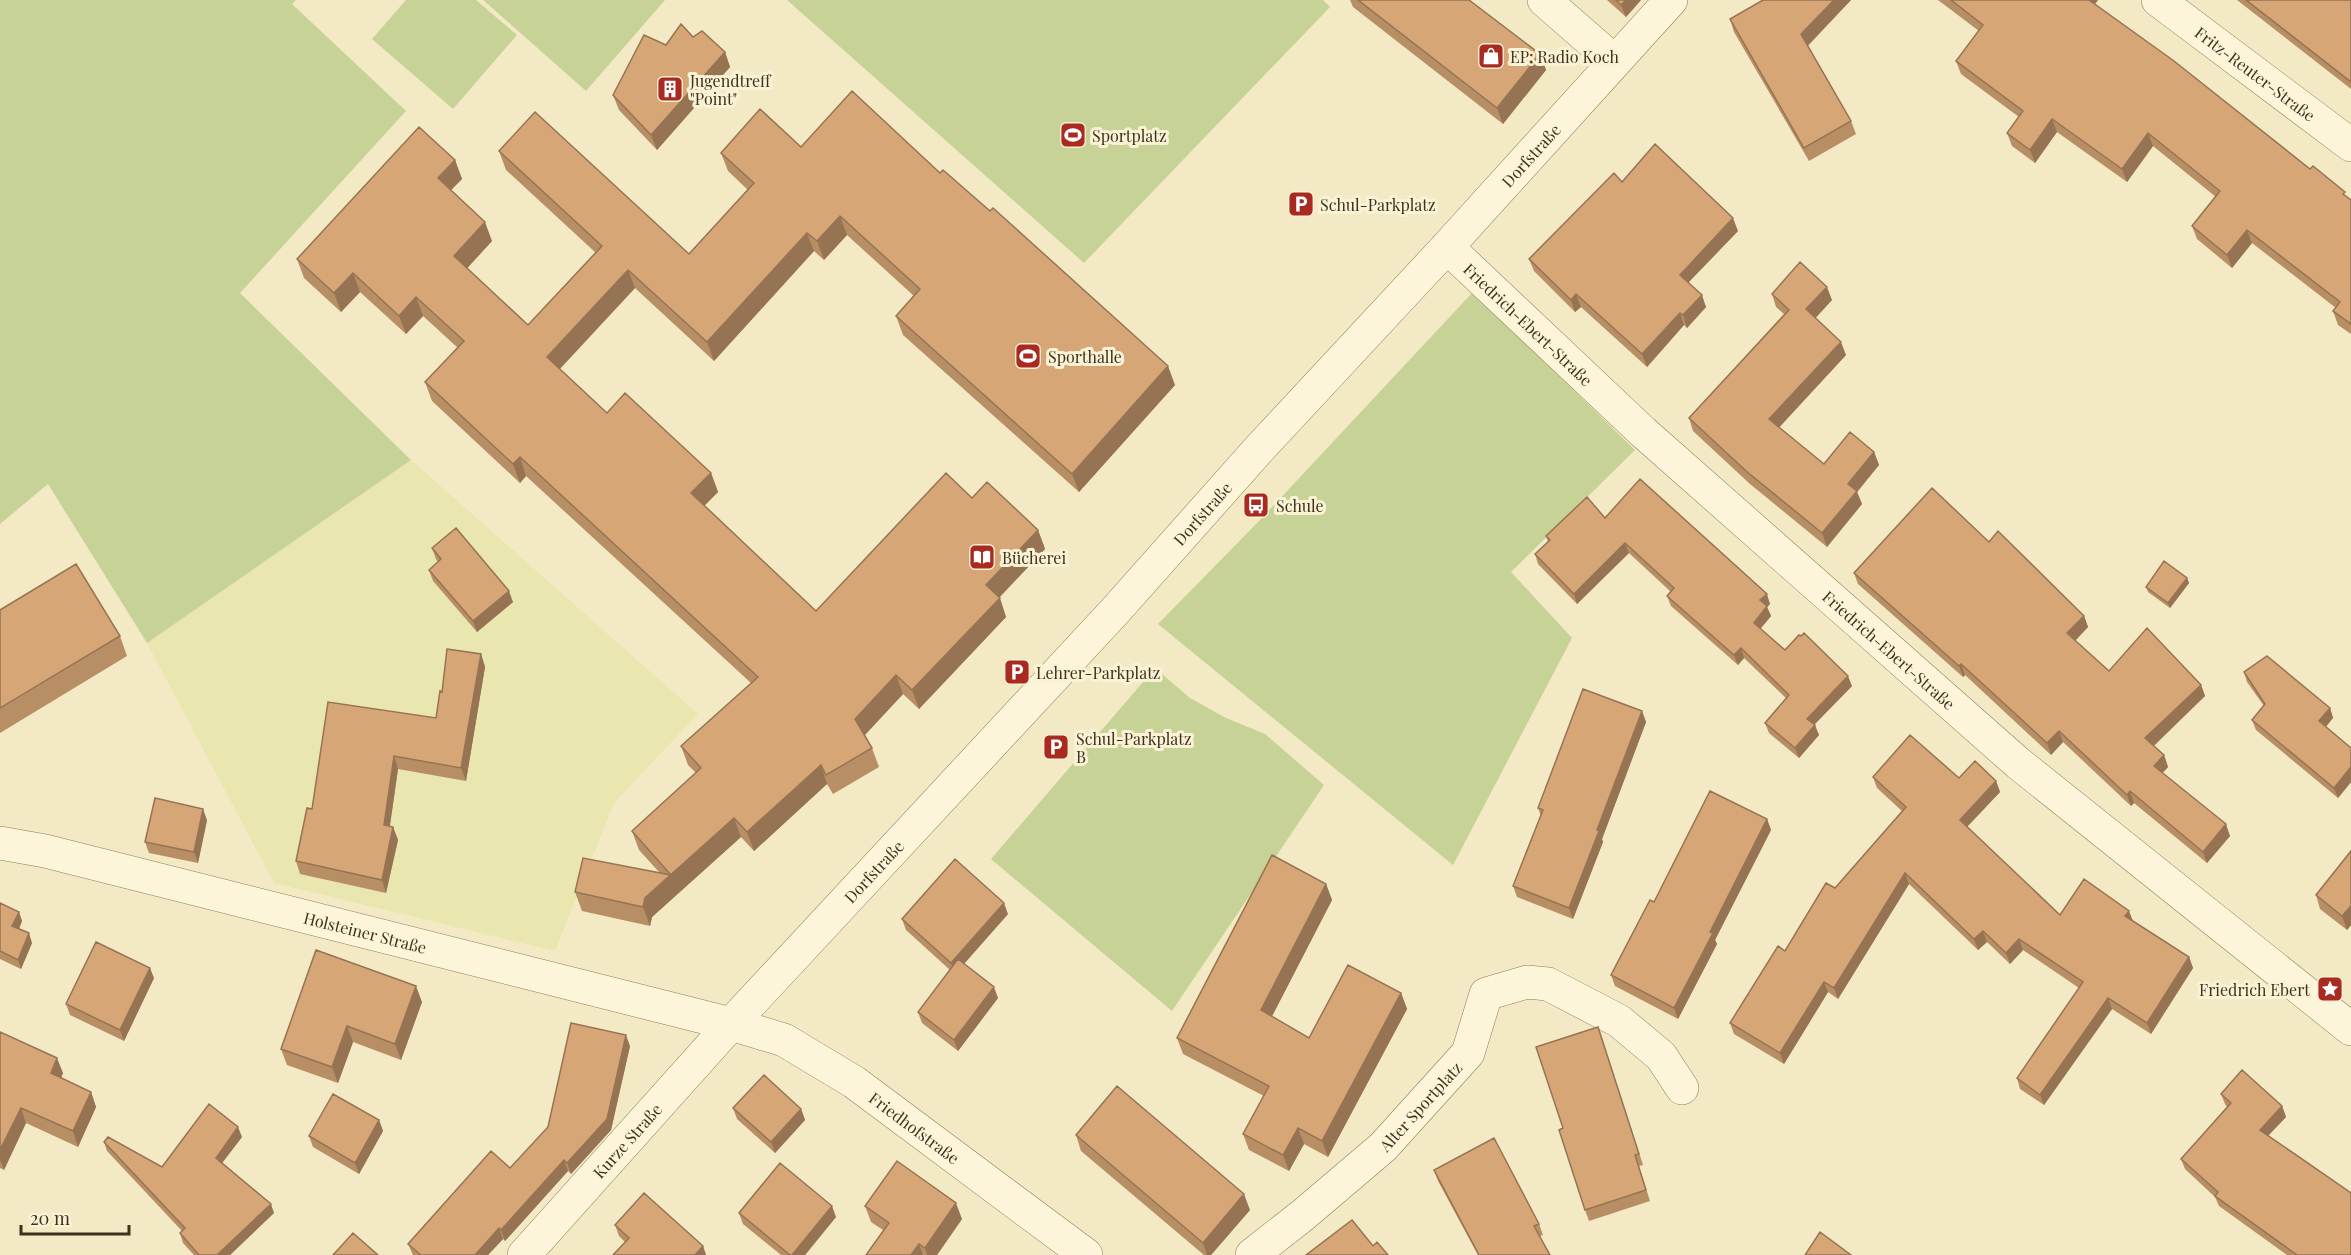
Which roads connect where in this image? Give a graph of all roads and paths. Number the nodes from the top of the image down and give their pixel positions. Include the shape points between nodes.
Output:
1 (1544, 0) edge
2 (1671, 0) edge
3 (2158, 0) edge
4 (1614, 61) junction
5 (2351, 145) edge
6 (1448, 247) junction
7 (0, 843) edge
8 (731, 1024) junction
9 (2351, 1029) edge
10 (1682, 1088) dead end
11 (533, 1252) edge
12 (1086, 1255) edge
13 (1252, 1255) edge

1 - 4 street
2 - 4 street, Dorfstraße
3 - 5 street, Fritz-Reuter-Straße
4 - 6 street, Dorfstraße
6 - 8 street, Dorfstraße
6 - 9 street, Friedrich-Ebert-Straße via 1643,432 2018,764
7 - 8 street, Holsteiner Straße via 57,854
8 - 11 street, Kurze Straße
8 - 12 street, Friedhofstraße via 784,1040 854,1082
10 - 13 street, Alter Sportplatz via 1661,1056 1618,1021 1548,984 1527,982 1486,994 1468,1053 1383,1147

